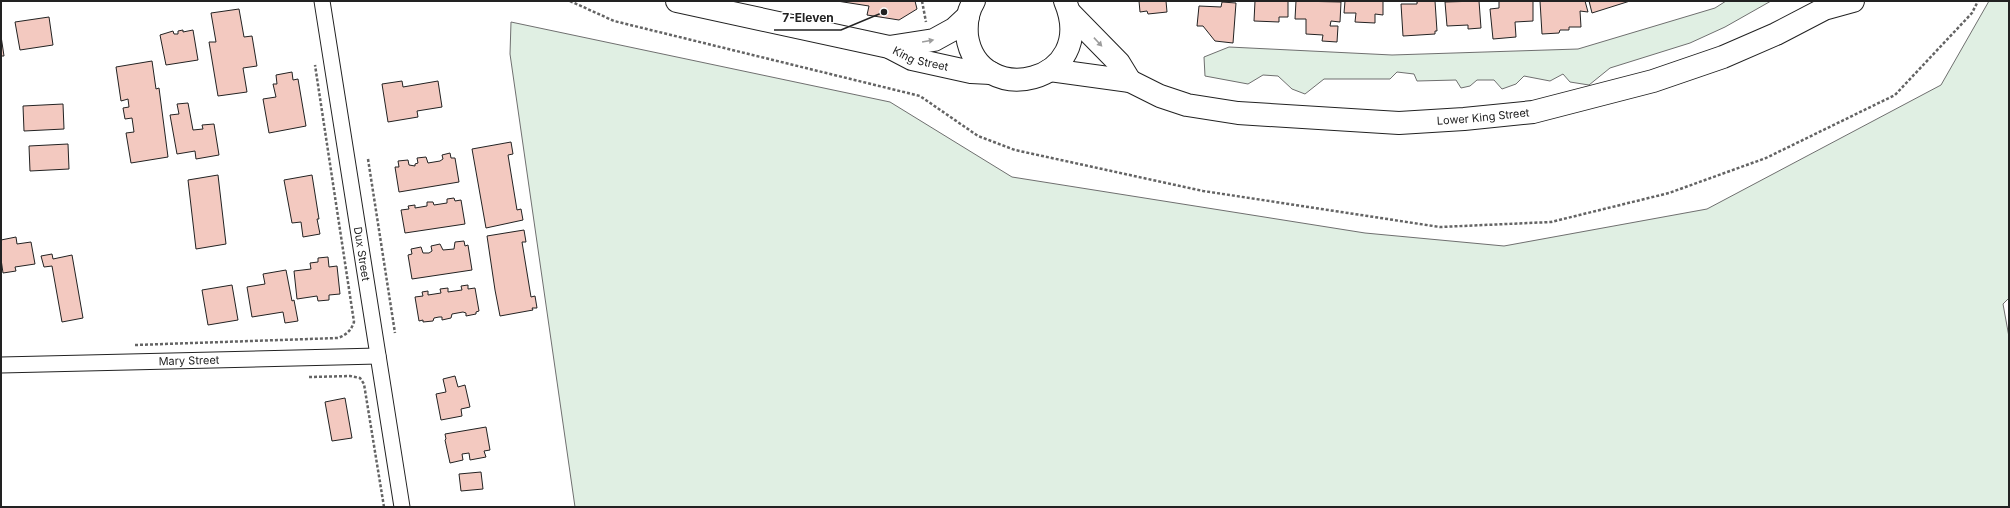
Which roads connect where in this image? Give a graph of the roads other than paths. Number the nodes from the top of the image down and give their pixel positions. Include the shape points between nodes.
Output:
1 (322, 1) edge
2 (677, 1) edge
3 (1853, 1) edge
4 (1828, 5) edge
5 (971, 8) edge
6 (1068, 8) edge
7 (889, 47) junction
8 (1050, 70) junction
9 (991, 73) junction
10 (1130, 81) junction
11 (378, 356) junction
12 (1, 365) edge
13 (402, 507) edge

1 - 11 street, Dux Street
2 - 7 main road
3 - 4 main road, Lower King Street
4 - 10 main road, Lower King Street via 1740,50 1653,81 1533,112 1399,123 1238,113 1187,106
7 -> 5 main road, King Street via 934,40 954,29
5 - 9 main road via 966,29 971,48 981,64
6 - 8 main road via 1072,30 1069,46 1062,59
6 -> 10 main road via 1119,63
7 - 9 main road, King Street via 912,59 971,72
8 - 9 main road via 1036,78 1021,80 1006,79
8 - 10 main road, Lower King Street
11 - 12 street, Mary Street
11 - 13 street, Dux Street

